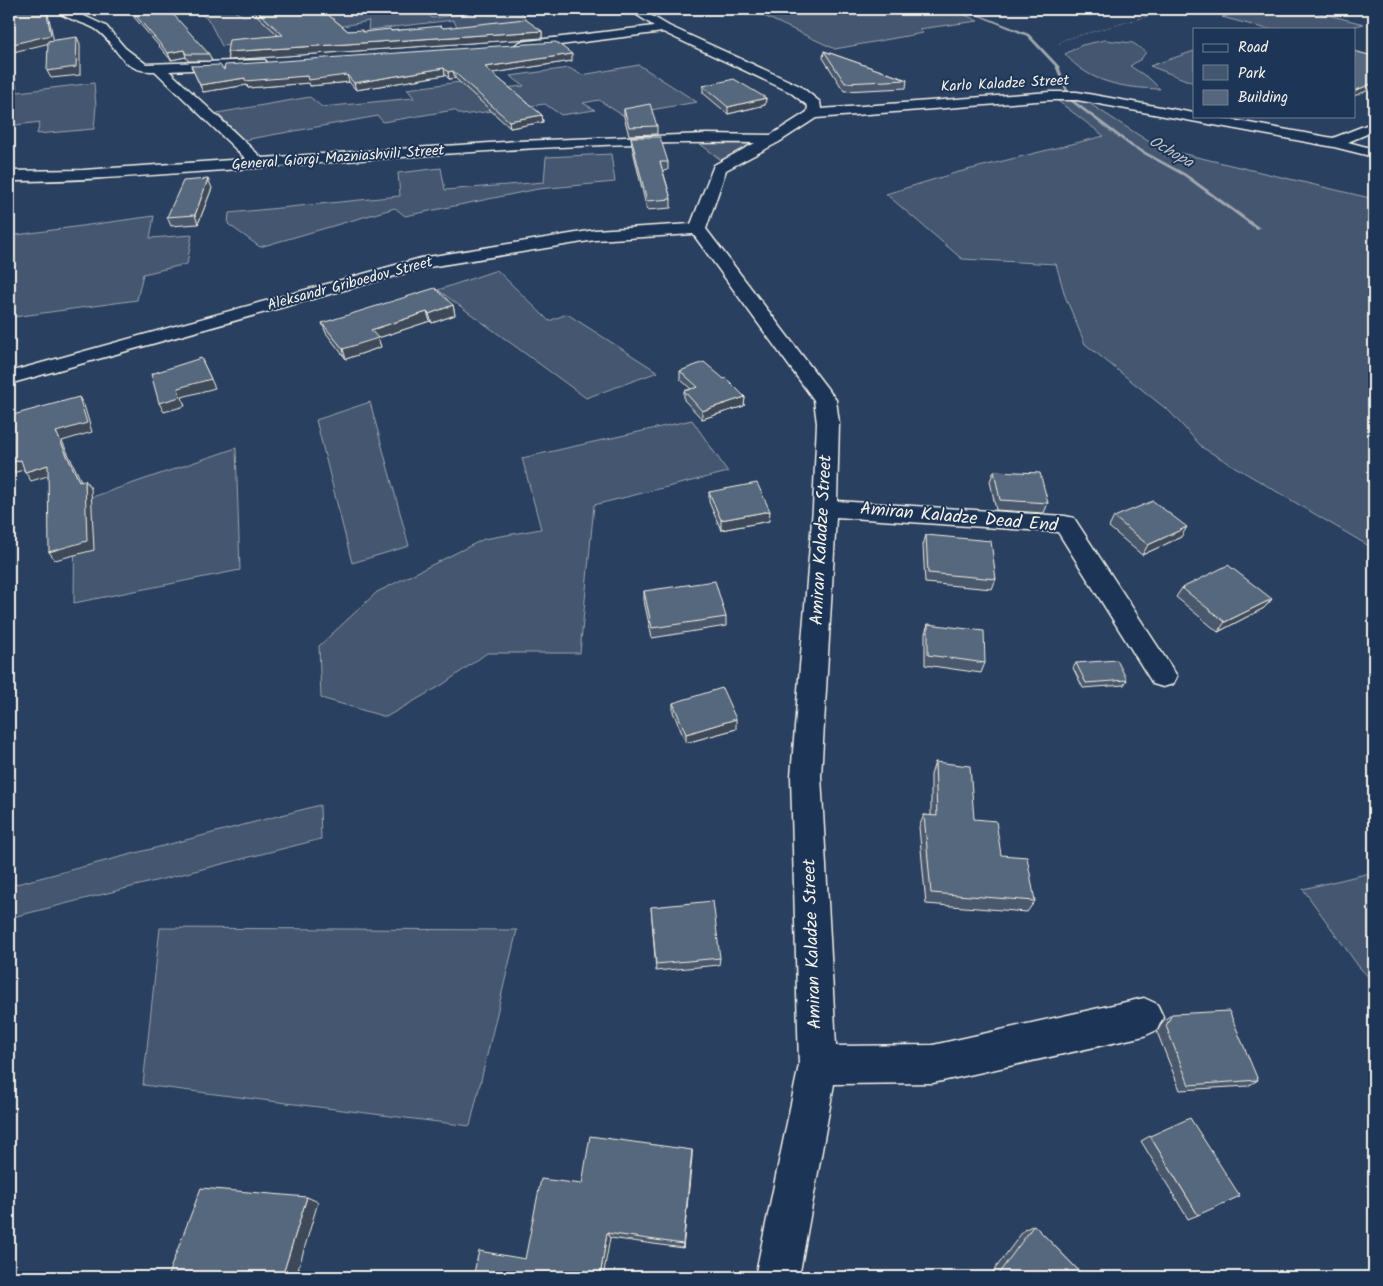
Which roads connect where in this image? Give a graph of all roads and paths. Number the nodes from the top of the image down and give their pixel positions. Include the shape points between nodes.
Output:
1 (61, 9) edge
2 (633, 9) edge
3 (1173, 9) edge
4 (665, 28) junction
5 (1059, 44) dead end
6 (506, 47) edge
7 (276, 63) edge
8 (160, 69) junction
9 (813, 114) junction
10 (1193, 117) edge
11 (1197, 118) edge
12 (1374, 126) edge
13 (666, 139) junction
14 (774, 139) junction
15 (1334, 143) junction
16 (1374, 153) edge
17 (711, 159) junction
18 (258, 164) junction
19 (9, 176) edge
20 (698, 229) junction
21 (9, 378) edge
22 (825, 508) junction
23 (1162, 676) dead end
24 (1144, 1017) dead end
25 (818, 1065) junction
26 (777, 1277) edge

1 - 8 street via 102,28 120,51 143,68
2 - 4 street
3 - 5 path via 1106,26
4 - 6 street
4 - 9 street via 795,89 815,105
7 - 8 street
8 - 18 street
9 - 10 street, Karlo Kaladze Street via 1077,96
9 - 14 street
11 - 15 street, Karlo Kaladze Street
12 - 15 street
13 - 14 street, General Giorgi Mazniashvili Street
13 - 17 street, General Giorgi Mazniashvili Street via 692,144
13 - 18 street, General Giorgi Mazniashvili Street via 518,145
14 - 17 street
15 - 16 street, Karlo Kaladze Street
17 - 20 street
18 - 19 street, General Giorgi Mazniashvili Street via 74,176
20 - 21 street, Aleksandr Griboedov Street via 595,235 421,263
20 - 22 street, Amiran Kaladze Street via 825,400 828,423
22 - 23 street, Amiran Kaladze Dead End via 1065,524
22 - 25 street, Amiran Kaladze Street via 806,776
24 - 25 street via 933,1064
25 - 26 street, Amiran Kaladze Street

